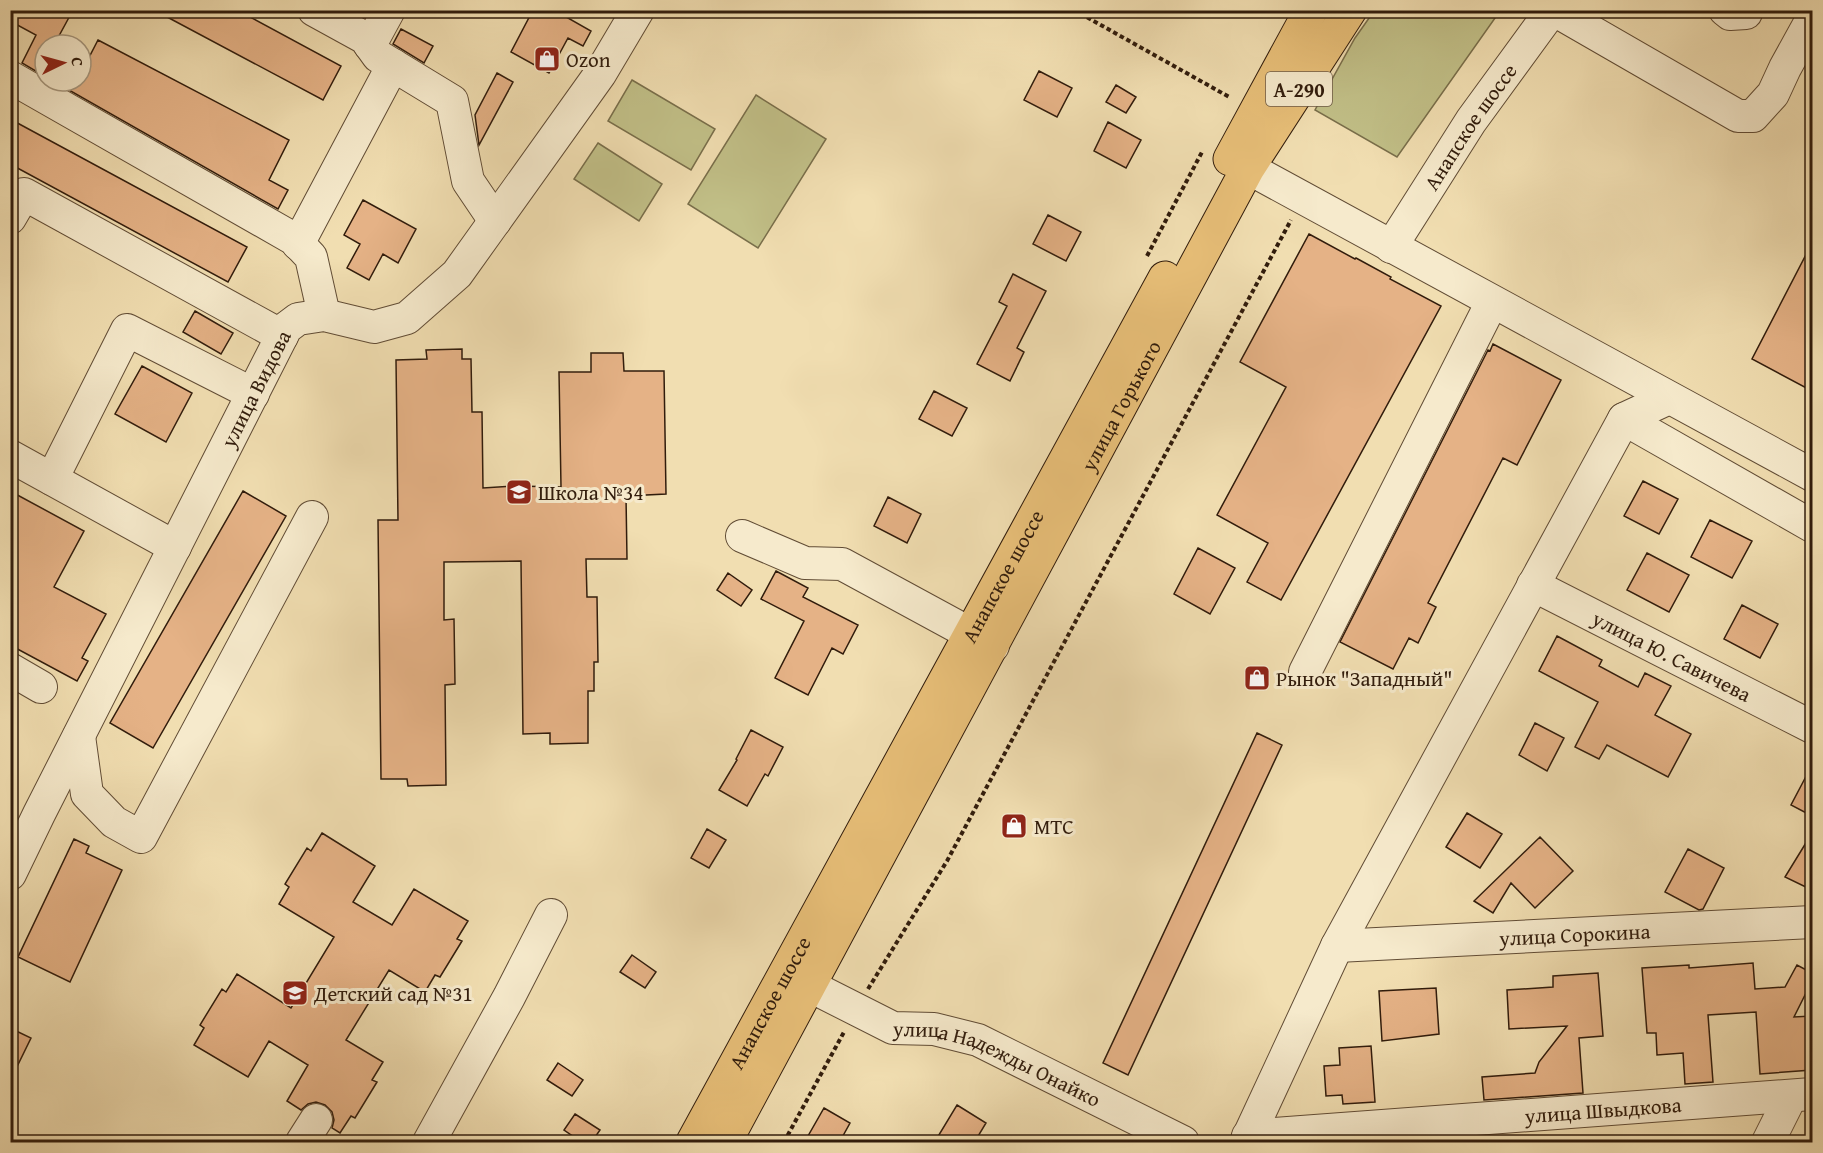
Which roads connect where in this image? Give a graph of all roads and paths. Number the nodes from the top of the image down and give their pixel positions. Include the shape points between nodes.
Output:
1 (314, 10) edge
2 (389, 10) edge
3 (638, 10) edge
4 (1074, 10) edge
5 (1311, 10) edge
6 (1350, 10) edge
7 (1553, 10) edge
8 (1725, 10) edge
9 (1747, 10) edge
10 (1812, 19) edge
11 (381, 55) junction
12 (10, 77) edge
13 (1231, 98) dead end
14 (1248, 168) junction
15 (1303, 198) junction
16 (10, 218) edge
17 (495, 221) junction
18 (298, 243) junction
19 (1391, 247) junction
20 (1492, 302) junction
21 (324, 315) junction
22 (282, 336) junction
23 (253, 393) junction
24 (1669, 398) junction
25 (1624, 419) junction
26 (10, 456) edge
27 (1812, 475) edge
28 (52, 479) junction
29 (312, 517) dead end
30 (1812, 526) edge
31 (742, 536) dead end
32 (175, 547) junction
33 (1533, 585) junction
34 (981, 640) junction
35 (10, 669) edge
36 (1305, 672) dead end
37 (41, 687) dead end
38 (1812, 727) edge
39 (78, 736) junction
40 (10, 874) edge
41 (551, 915) dead end
42 (1812, 922) edge
43 (1337, 946) junction
44 (810, 986) junction
45 (855, 1010) junction
46 (1802, 1095) edge
47 (1247, 1139) edge
48 (429, 1143) edge
49 (693, 1143) edge
50 (725, 1143) edge
51 (784, 1143) edge
52 (1183, 1143) edge
53 (1768, 1143) edge

1 - 11 street via 365,38
2 - 11 street
3 - 17 street, улица Видова via 600,74
4 - 13 path
5 - 34 highway, Анапское шоссе
6 - 14 highway, А-290
7 - 10 street via 1738,116 1753,116 1773,94
7 - 19 street, Анапское шоссе via 1471,121
8 - 9 street via 1730,14
11 - 17 street via 452,101 468,181
11 - 18 street
12 - 18 street
14 - 15 street
14 - 34 highway, улица Горького
15 - 19 street
15 - 45 path via 947,861
16 - 22 street via 24,194
17 - 21 street, улица Видова via 457,274 406,318 374,327
18 - 21 street via 310,257
19 - 20 street
20 - 24 street
20 - 36 street
21 - 22 street, улица Видова via 298,319
22 - 23 street, улица Видова
23 - 28 street via 127,330
23 - 32 street, улица Видова
24 - 25 street
24 - 27 street
25 - 30 street
25 - 33 street
26 - 28 street
28 - 32 street
29 - 39 street via 141,837 114,822 87,794
31 - 34 street via 805,563 842,564
32 - 39 street, улица Видова
33 - 38 street, улица Ю. Савичева
33 - 43 street
34 - 44 highway, Анапское шоссе
34 - 49 highway, Анапское шоссе
35 - 37 street
39 - 40 street, улица Видова
41 - 48 street
42 - 43 street, улица Сорокина
43 - 47 street
44 - 45 street, улица Надежды Онайко
44 - 50 highway, Анапское шоссе
45 - 51 path
45 - 52 street, улица Надежды Онайко via 893,1028 934,1029 978,1040
46 - 47 street, улица Швыдкова
46 - 53 street

